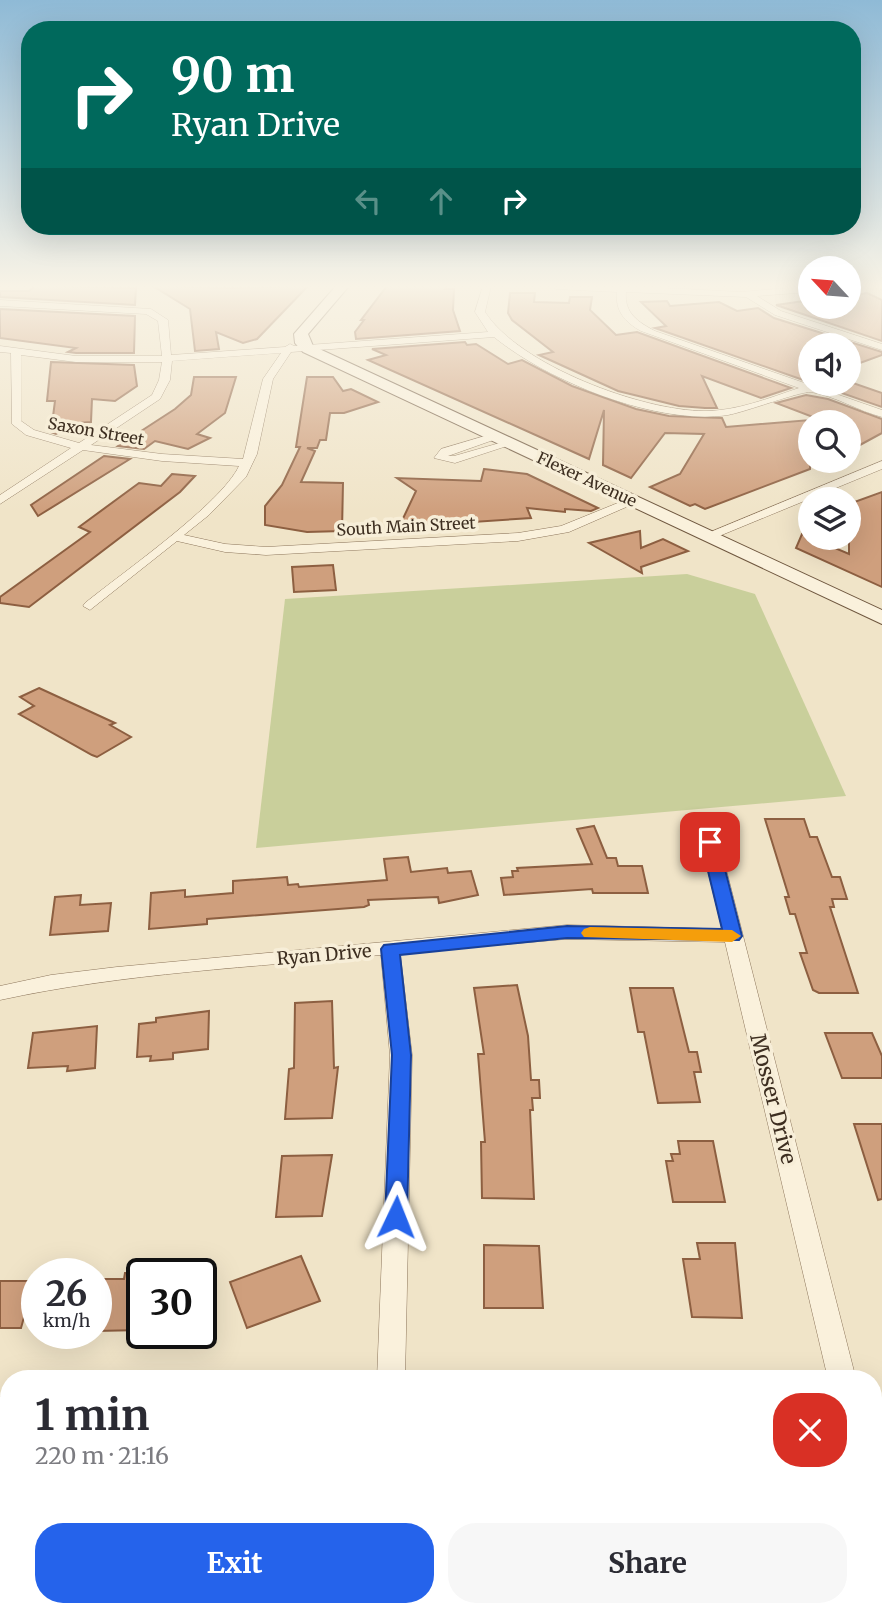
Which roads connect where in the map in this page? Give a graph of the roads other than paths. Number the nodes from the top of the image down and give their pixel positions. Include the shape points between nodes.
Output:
1 (16, 361) edge
2 (165, 361) edge
3 (280, 361) edge
4 (335, 361) edge
5 (536, 361) edge
6 (733, 361) edge
7 (798, 386) edge
8 (798, 392) edge
9 (828, 396) edge
10 (882, 414) edge
11 (495, 436) junction
12 (510, 443) junction
13 (83, 445) junction
14 (247, 463) junction
15 (882, 465) edge
16 (0, 499) edge
17 (634, 501) junction
18 (707, 536) junction
19 (175, 537) junction
20 (90, 606) dead end
21 (882, 618) edge
22 (704, 818) dead end
23 (733, 936) junction
24 (390, 949) junction
25 (0, 993) edge
26 (391, 1370) edge
27 (840, 1370) edge

1 - 13 street, Saxon Street via 16,422 20,428 35,436
2 - 13 street via 165,384 156,397
3 - 14 street via 263,391
4 - 11 street, Flexer Avenue
5 - 8 street via 657,410 730,412
6 - 7 street
9 - 10 street
11 - 12 street, Flexer Avenue
11 - 12 street via 445,451 440,458 455,460
12 - 17 street, Flexer Avenue
13 - 14 street, Saxon Street via 183,461
13 - 16 street
14 - 19 street via 229,490
15 - 18 street
17 - 18 street, Flexer Avenue
17 - 19 street, South Main Street via 564,529 518,537 266,551
18 - 21 street, Flexer Avenue
19 - 20 street
22 - 23 street, Mosser Drive
23 - 24 street, Ryan Drive via 567,932
23 - 27 street, Mosser Drive
24 - 25 street, Ryan Drive via 117,974
24 - 26 street via 401,1055

